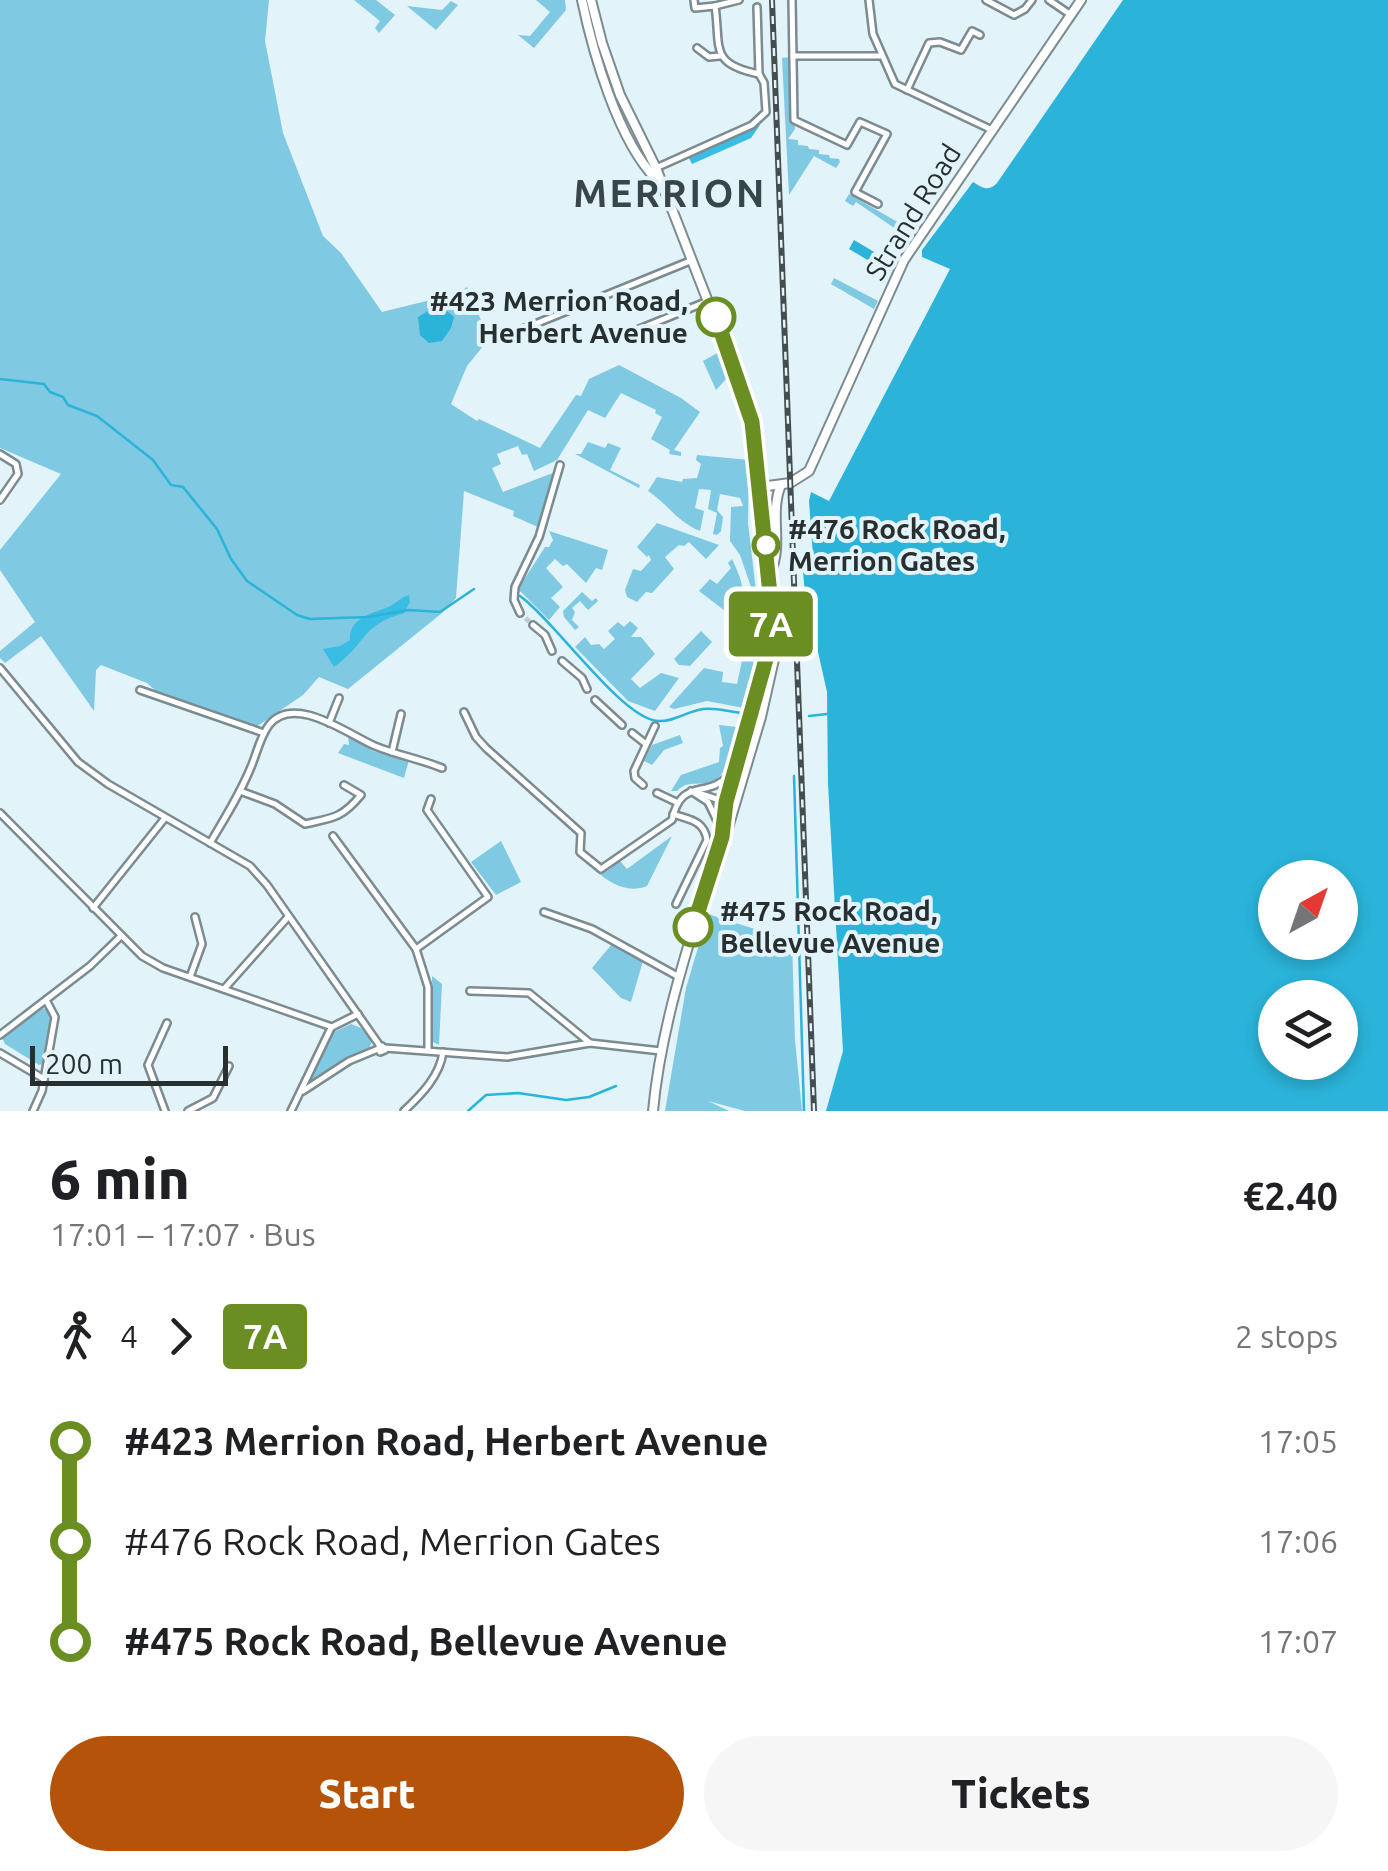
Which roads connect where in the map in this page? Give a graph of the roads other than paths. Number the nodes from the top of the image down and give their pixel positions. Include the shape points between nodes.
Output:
1 (582, 0) edge
2 (591, 0) edge
3 (694, 0) edge
4 (739, 0) edge
5 (792, 0) edge
6 (868, 0) edge
7 (986, 0) edge
8 (1032, 0) edge
9 (1049, 0) edge
10 (1082, 0) edge
11 (715, 6) junction
12 (757, 7) dead end
13 (1072, 15) junction
14 (980, 35) dead end
15 (595, 37) junction
16 (697, 48) dead end
17 (720, 56) junction
18 (794, 56) junction
19 (880, 56) junction
20 (759, 74) junction
21 (907, 90) junction
22 (993, 130) junction
23 (652, 170) junction
24 (878, 204) dead end
25 (693, 260) junction
26 (709, 300) junction
27 (637, 330) dead end
28 (512, 332) dead end
29 (0, 454) edge
30 (560, 465) dead end
31 (781, 485) junction
32 (760, 486) junction
33 (0, 500) edge
34 (769, 575) junction
35 (520, 613) dead end
36 (533, 625) tunnel mouth
37 (770, 645) junction
38 (552, 651) dead end
39 (562, 661) dead end
40 (0, 668) edge
41 (587, 689) dead end
42 (140, 690) dead end
43 (339, 698) dead end
44 (595, 700) dead end
45 (464, 712) dead end
46 (401, 714) dead end
47 (329, 723) junction
48 (622, 725) dead end
49 (654, 726) dead end
50 (264, 734) junction
51 (632, 734) dead end
52 (646, 744) junction
53 (392, 752) junction
54 (737, 767) junction
55 (442, 768) dead end
56 (344, 785) dead end
57 (643, 785) dead end
58 (690, 790) junction
59 (240, 791) junction
60 (657, 792) dead end
61 (431, 799) dead end
62 (676, 802) junction
63 (731, 803) junction
64 (0, 814) edge
65 (673, 814) junction
66 (164, 818) junction
67 (721, 833) junction
68 (333, 836) dead end
69 (210, 843) junction
70 (676, 904) dead end
71 (93, 908) junction
72 (544, 912) dead end
73 (288, 917) junction
74 (194, 918) dead end
75 (121, 936) junction
76 (416, 950) junction
77 (679, 976) junction
78 (190, 977) junction
79 (224, 990) junction
80 (470, 991) dead end
81 (46, 1000) junction
82 (358, 1014) junction
83 (167, 1022) dead end
84 (332, 1027) junction
85 (0, 1035) edge
86 (590, 1043) junction
87 (381, 1048) junction
88 (428, 1050) junction
89 (661, 1051) junction
90 (443, 1052) junction
91 (0, 1053) edge
92 (222, 1062) dead end
93 (44, 1078) junction
94 (301, 1092) junction
95 (33, 1111) edge
96 (166, 1111) edge
97 (188, 1111) edge
98 (292, 1111) edge
99 (404, 1111) edge
100 (652, 1111) edge

1 - 15 main road
2 - 15 main road
3 - 11 street via 695,8
4 - 11 street
5 - 18 street
6 - 19 street
7 - 8 street via 1014,15
9 - 13 street
10 - 13 main road, Strand Road
11 - 17 street
12 - 20 street
13 - 22 main road, Strand Road
14 - 21 street via 972,31 960,50 929,43
15 - 23 main road
16 - 17 street via 709,58
17 - 20 street
18 - 19 street
18 - 24 street via 794,120 847,145 860,122 887,134 856,192
19 - 21 street via 895,84
20 - 23 street via 766,112 760,120
21 - 22 street
22 - 31 main road, Strand Road via 904,260 809,471
23 - 25 main road
25 - 26 main road
25 - 28 street
26 - 27 street
26 - 32 main road via 747,402
29 - 33 street via 16,464 18,474
30 - 35 street via 540,537 515,586
31 - 32 main road
31 - 34 main road via 778,555
32 - 34 main road
34 - 37 main road
36 - 38 street
37 - 54 main road
37 - 63 main road via 772,674
39 - 41 street
40 - 66 street via 78,762
42 - 50 street
43 - 47 street
44 - 48 street
45 - 65 street via 486,748 581,834 580,852 597,868
46 - 53 street
47 - 50 street via 291,712
47 - 53 street
49 - 52 street
50 - 59 street
51 - 52 street
52 - 57 street via 634,771
53 - 55 street
54 - 58 street via 717,786
54 - 63 main road
56 - 59 street via 361,795 342,816 305,824
58 - 62 street
58 - 63 street
58 - 67 street via 708,802
59 - 69 street
60 - 62 street
61 - 76 street via 427,810 488,897
62 - 65 street
63 - 67 main road
64 - 71 street
65 - 70 street via 701,824 706,840
66 - 69 street
66 - 71 street
67 - 77 main road
68 - 76 street
69 - 73 street via 250,866
71 - 75 street
72 - 77 street via 580,923
73 - 79 street
73 - 82 street
74 - 78 street via 202,944
75 - 78 street via 142,956
75 - 81 street
76 - 88 street via 428,987
77 - 89 main road
78 - 79 street
79 - 84 street
80 - 86 street via 528,993
81 - 85 street
81 - 93 street via 55,1017
82 - 84 street
82 - 87 street
83 - 96 street via 148,1065
84 - 94 street
86 - 89 street
86 - 90 street via 507,1057
87 - 88 street
87 - 94 street
88 - 90 street
89 - 100 main road
90 - 99 street via 438,1069
91 - 93 street
92 - 97 street via 232,1067 213,1098
93 - 95 street
94 - 98 street

